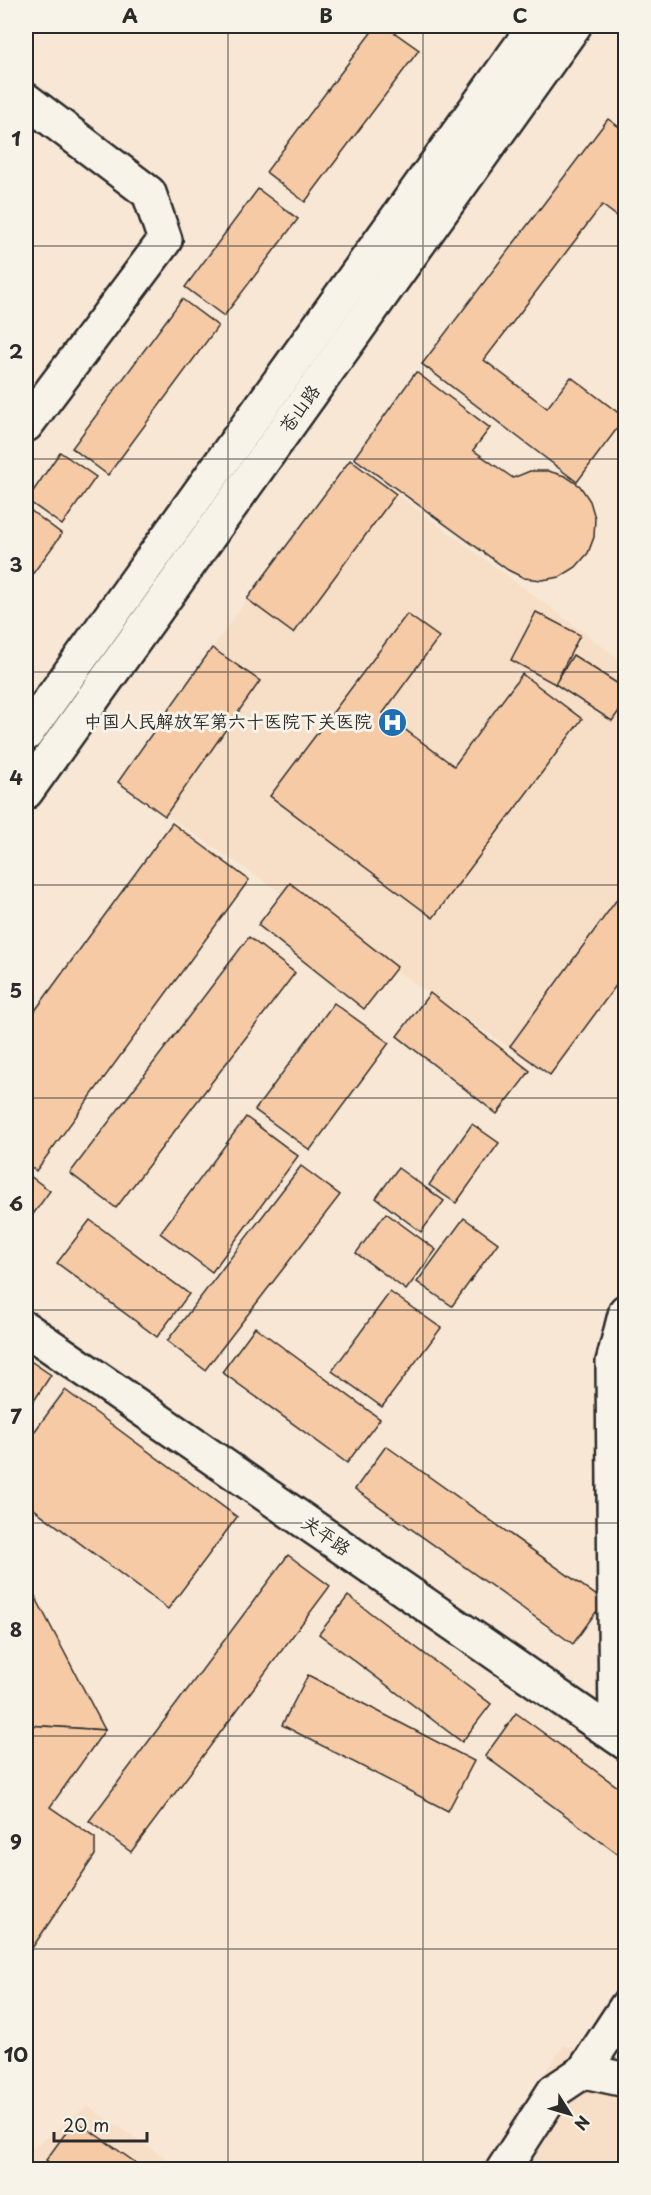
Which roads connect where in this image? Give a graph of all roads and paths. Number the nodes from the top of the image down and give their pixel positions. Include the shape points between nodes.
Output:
1 (535, 26) edge
2 (574, 26) edge
3 (26, 100) edge
4 (26, 425) edge
5 (26, 734) edge
6 (26, 792) edge
7 (626, 1311) edge
8 (26, 1329) edge
9 (621, 1740) edge
10 (626, 2007) edge
11 (584, 2071) junction
12 (626, 2080) edge
13 (503, 2169) edge

1 - 5 main road, 苍山路
2 - 6 main road, 苍山路
3 - 4 main road via 149,193 165,240
7 - 9 main road via 613,1362
8 - 9 main road, 关平路
10 - 11 main road
11 - 12 main road
11 - 13 main road via 554,2091

